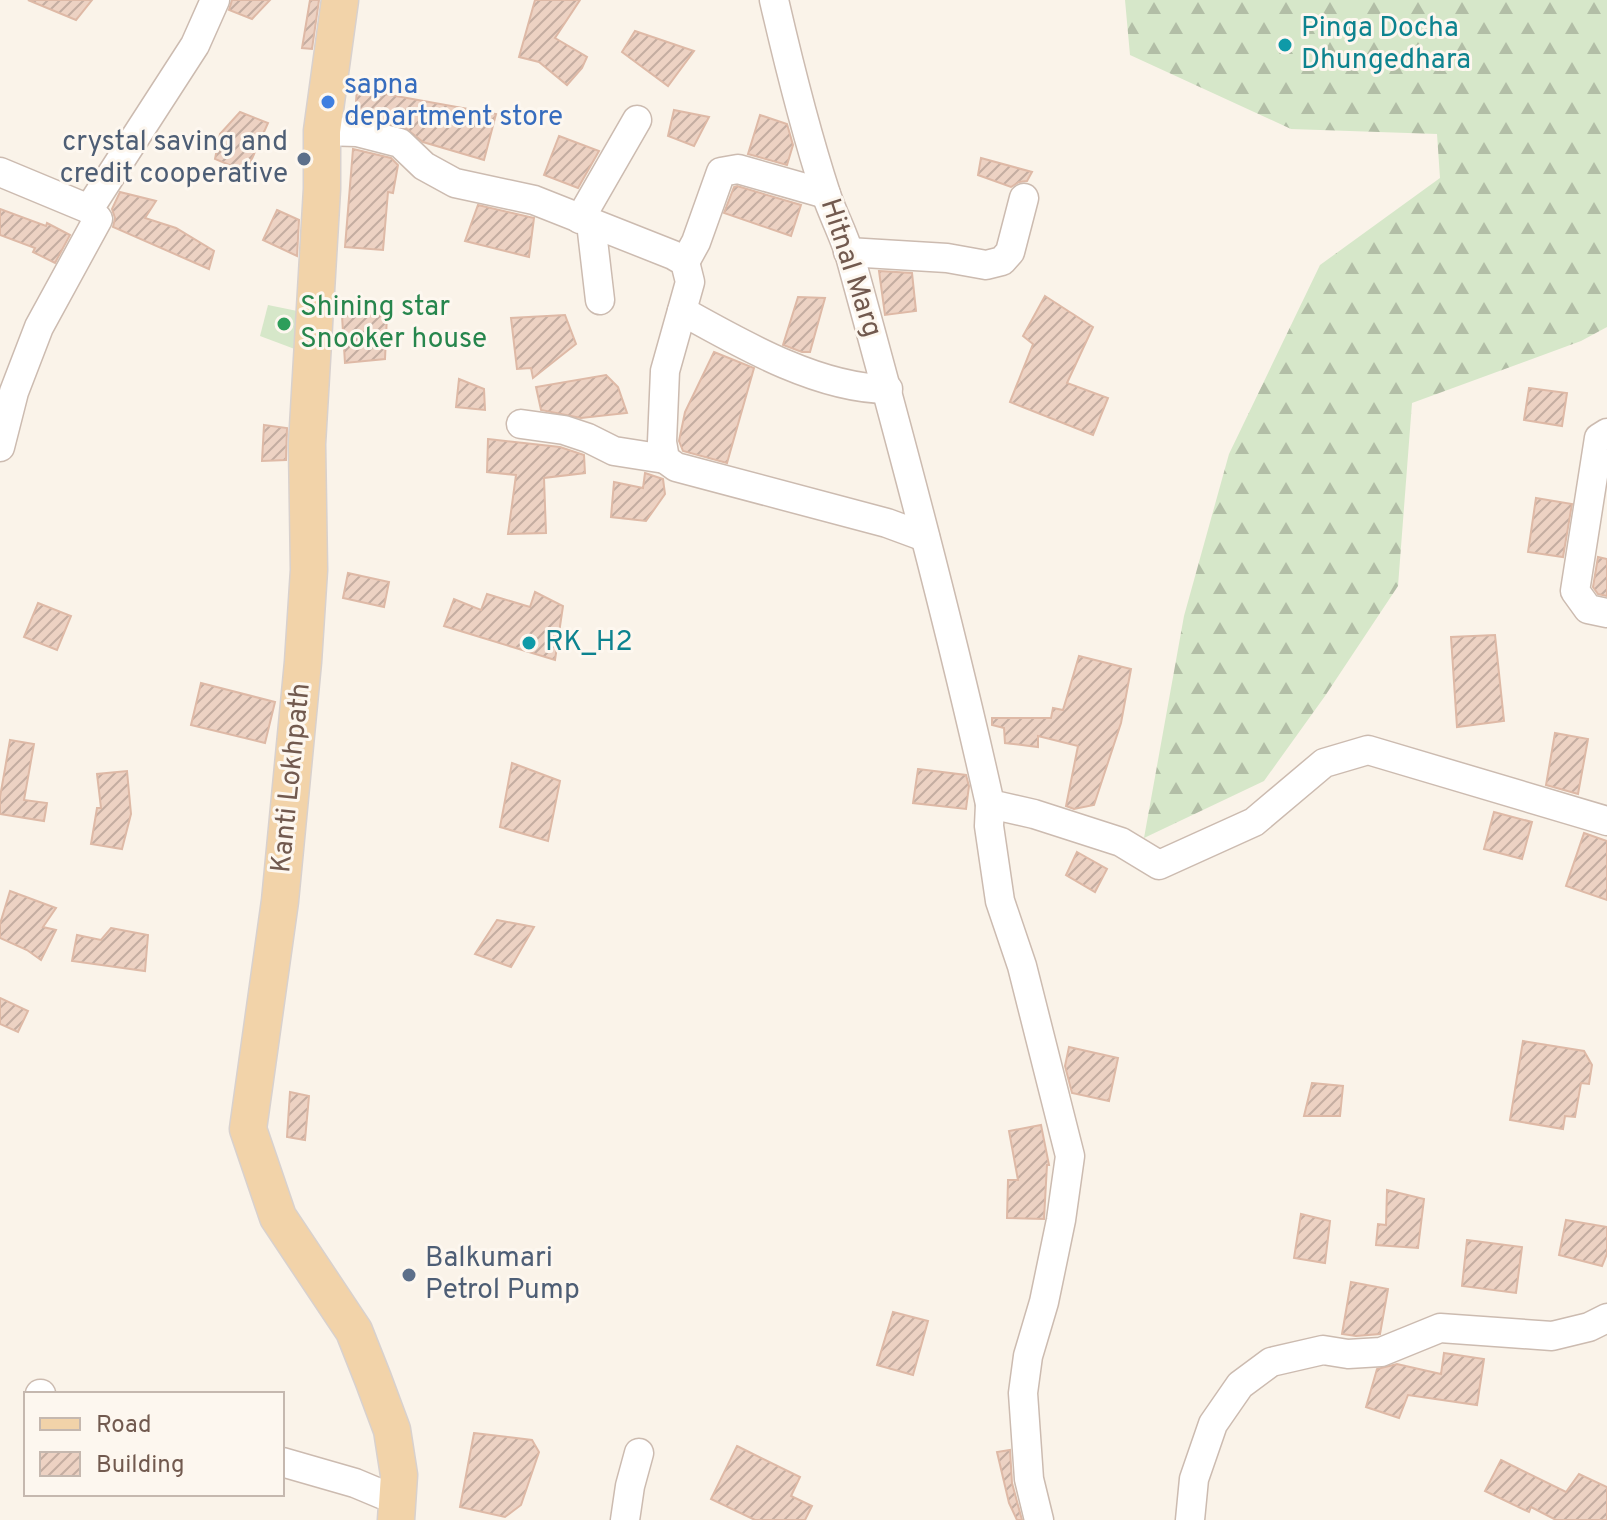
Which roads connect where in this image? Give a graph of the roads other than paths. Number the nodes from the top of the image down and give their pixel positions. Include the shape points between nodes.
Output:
1 (215, 0) edge
2 (340, 0) edge
3 (774, 0) edge
4 (637, 120) dead end
5 (322, 131) junction
6 (0, 172) edge
7 (826, 194) junction
8 (1024, 198) dead end
9 (89, 209) junction
10 (585, 221) junction
11 (848, 252) junction
12 (685, 262) junction
13 (600, 300) dead end
14 (682, 311) junction
15 (888, 389) junction
16 (521, 424) dead end
17 (1607, 433) edge
18 (0, 447) edge
19 (665, 459) junction
20 (925, 537) junction
21 (1607, 613) edge
22 (990, 804) junction
23 (1607, 821) edge
24 (1607, 1318) edge
25 (639, 1453) dead end
26 (284, 1463) edge
27 (397, 1510) edge
28 (625, 1520) edge
29 (1039, 1520) edge
30 (1190, 1520) edge

1 - 9 street via 195,45
2 - 5 main road, Kanti Lokhpath
3 - 7 street, Hitnal Marg
4 - 10 street
5 - 10 street via 357,132 400,143 424,166 455,183 534,200
5 - 27 main road, Kanti Lokhpath via 303,662 280,901 248,1129 278,1217 359,1344 392,1430 399,1475
6 - 9 street
7 - 11 street, Hitnal Marg
7 - 12 street via 738,169 721,172
8 - 11 street via 1010,252 1002,261 986,265
9 - 18 street via 98,219 39,327
10 - 12 street
10 - 13 street
11 - 15 street, Hitnal Marg
12 - 14 street via 690,282
14 - 15 street via 795,369 867,389
14 - 19 street via 665,371
15 - 20 street, Hitnal Marg
16 - 19 street via 564,430 614,451
17 - 21 street via 1599,438 1575,591 1588,609
19 - 20 street via 676,467
20 - 22 street, Hitnal Marg
22 - 23 street via 1121,842 1159,865 1254,822 1324,763 1368,750
22 - 29 street, Hitnal Marg via 1000,901 1022,966 1070,1156 1023,1393 1029,1479
24 - 30 street via 1552,1336 1440,1328 1381,1352 1323,1350 1271,1362 1240,1385 1213,1424 1194,1479
25 - 28 street
26 - 27 street via 355,1483

